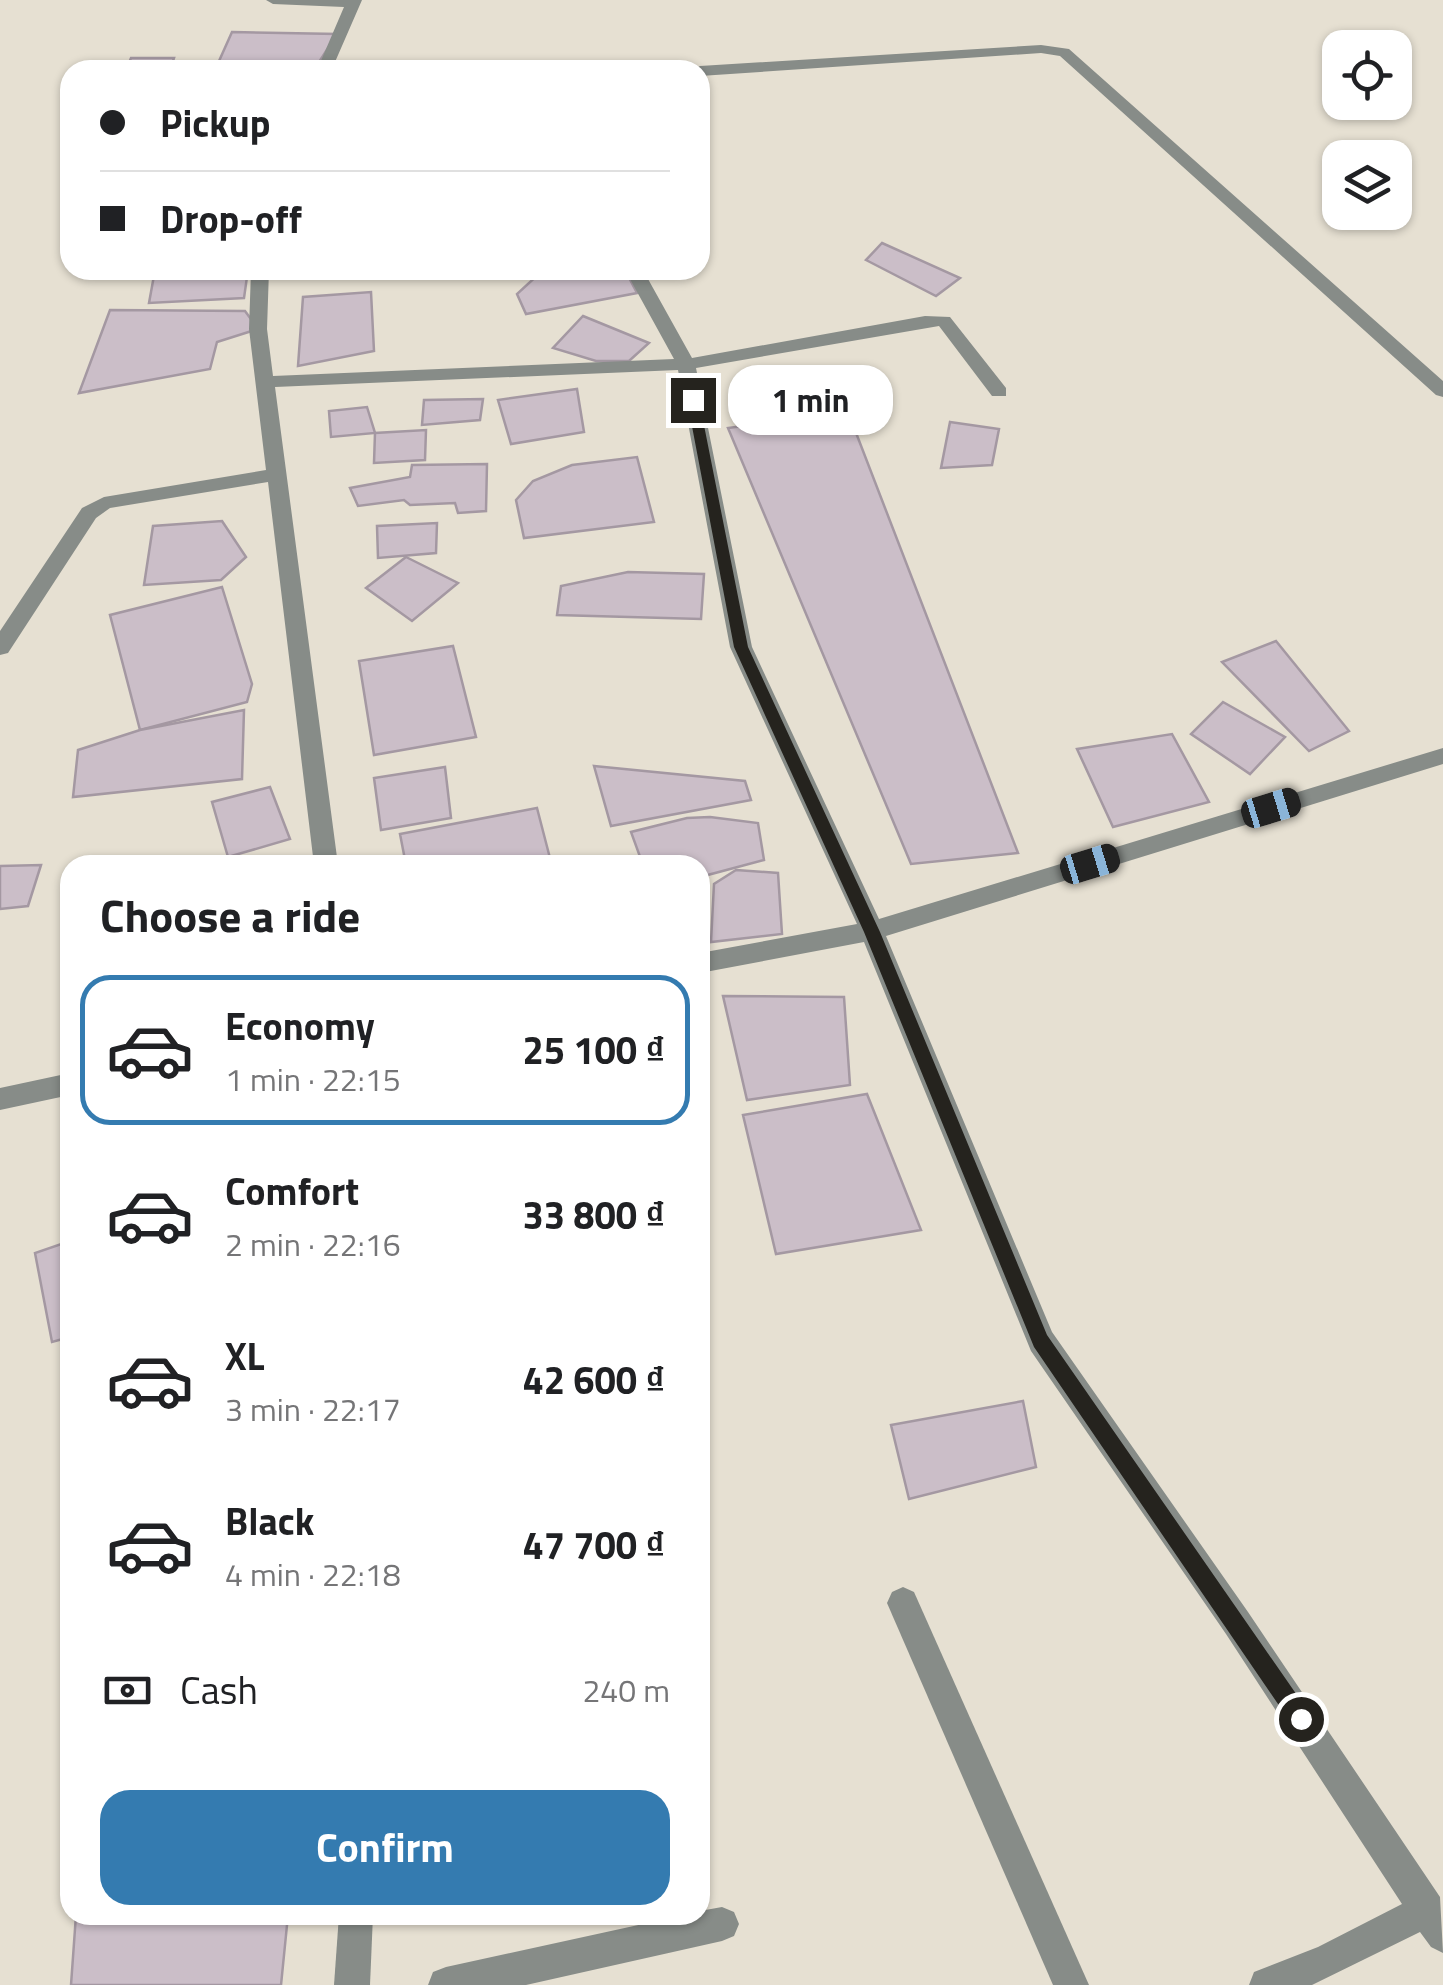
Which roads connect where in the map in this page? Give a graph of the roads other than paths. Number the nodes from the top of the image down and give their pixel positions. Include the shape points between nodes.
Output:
1 (273, 0) edge
2 (355, 2) edge
3 (329, 60) edge
4 (710, 70) edge
5 (260, 280) edge
6 (640, 280) edge
7 (686, 364) junction
8 (267, 382) junction
9 (1443, 391) edge
10 (999, 392) dead end
11 (278, 474) junction
12 (0, 648) edge
13 (1443, 756) edge
14 (325, 855) edge
15 (872, 932) junction
16 (710, 960) edge
17 (60, 1086) edge
18 (0, 1099) edge
19 (903, 1604) dead end
20 (1435, 1922) edge
21 (722, 1924) dead end
22 (355, 1925) edge
23 (352, 1985) edge
24 (446, 1985) edge
25 (1071, 1985) edge
26 (1267, 1985) edge

1 - 2 street
2 - 3 street
4 - 9 street via 881,56 1064,52
5 - 8 street via 258,329
6 - 7 street
7 - 8 street
7 - 10 street via 944,321
7 - 15 street via 741,647
8 - 11 street
11 - 12 street via 104,503 89,514
11 - 14 street
13 - 15 street
15 - 16 street
15 - 20 street via 1040,1341
17 - 18 street
19 - 25 street
20 - 26 street
21 - 24 street
22 - 23 street

